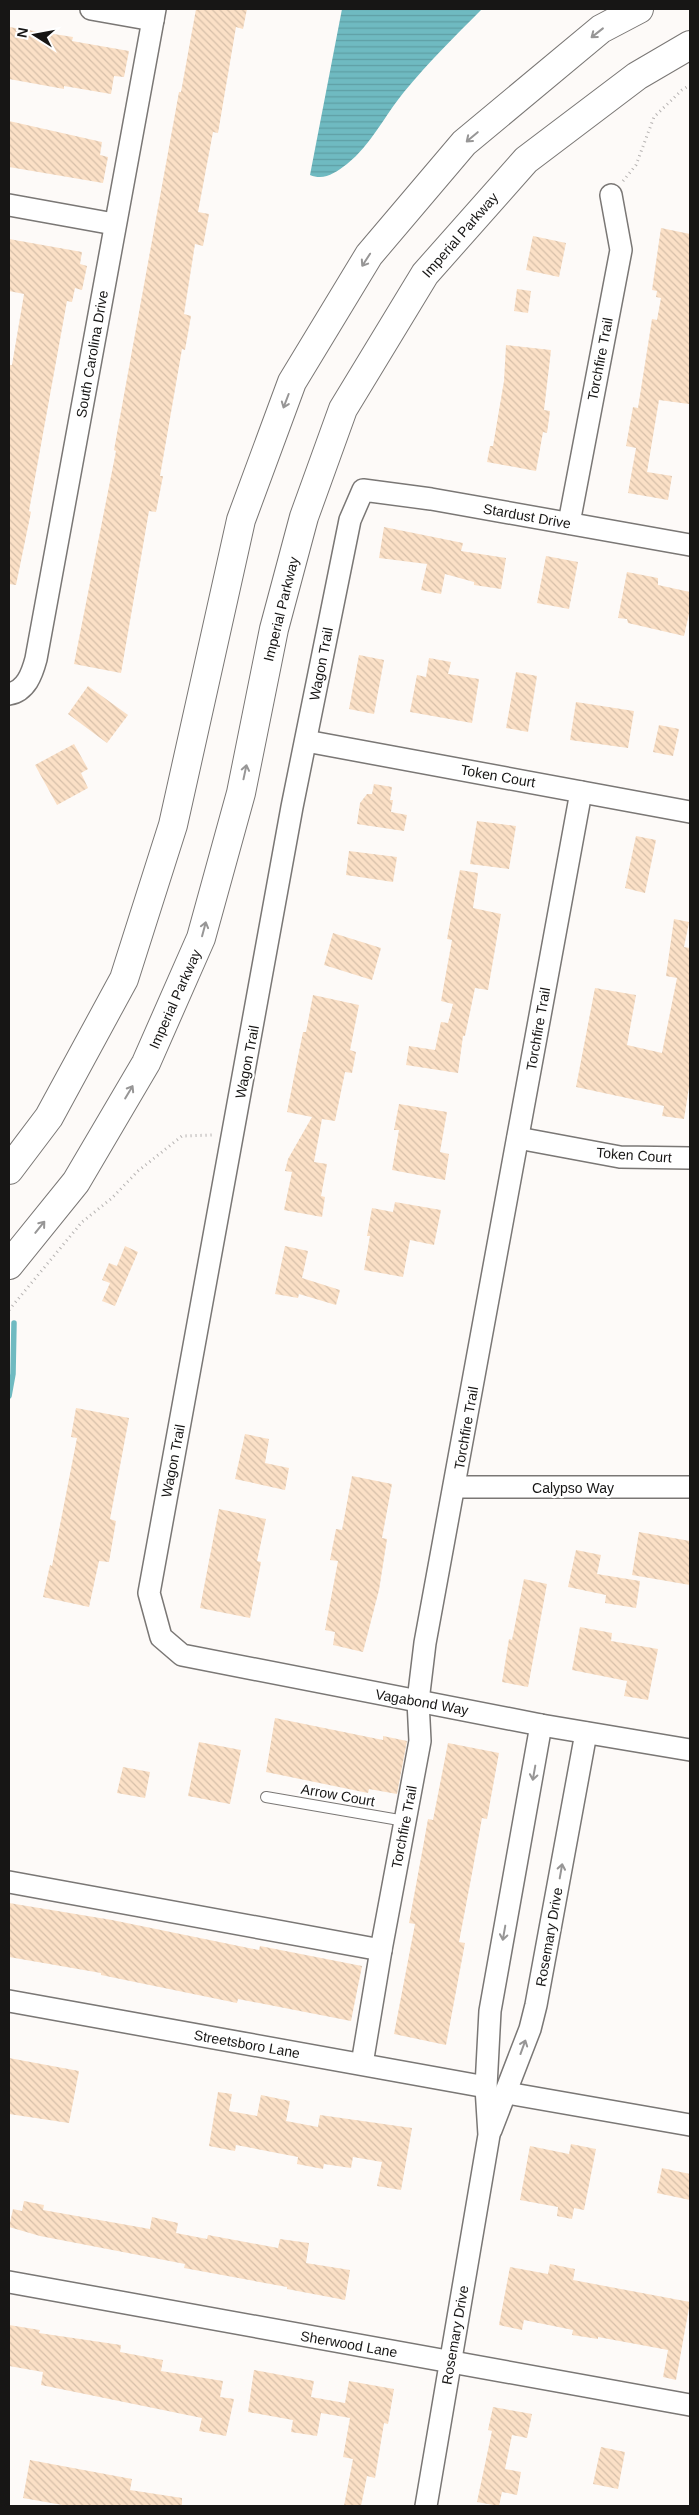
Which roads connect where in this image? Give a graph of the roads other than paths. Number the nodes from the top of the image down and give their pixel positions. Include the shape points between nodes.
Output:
1 (91, 9) edge
2 (639, 9) edge
3 (154, 14) edge
4 (690, 45) edge
5 (611, 195) road end
6 (9, 205) edge
7 (114, 224) junction
8 (363, 490) joint
9 (569, 523) junction
10 (690, 545) edge
11 (13, 693) edge
12 (306, 741) junction
13 (580, 792) junction
14 (690, 812) edge
15 (518, 1138) junction
16 (690, 1158) edge
17 (9, 1170) edge
18 (9, 1265) edge
19 (455, 1487) junction
20 (690, 1487) edge
21 (161, 1637) joint
22 (418, 1701) junction
23 (541, 1725) junction
24 (586, 1733) junction
25 (690, 1750) edge
26 (266, 1797) dead end
27 (405, 1821) junction
28 (9, 1882) edge
29 (380, 1950) junction
30 (9, 2001) edge
31 (362, 2064) junction
32 (486, 2087) junction
33 (507, 2093) junction
34 (690, 2125) edge
35 (489, 2135) junction
36 (9, 2282) edge
37 (450, 2363) junction
38 (690, 2405) edge
39 (426, 2506) edge

1 - 3 street
2 -> 17 main road via 601,29 464,143 368,255 292,382 241,520 173,825 124,979 49,1116
3 - 7 street, South Carolina Drive
18 -> 4 main road, Imperial Parkway via 76,1182 131,1089 146,1063 201,938 241,793 274,629 304,517 343,409 425,274 526,160 637,76
5 - 9 street, Torchfire Trail via 621,250
6 - 7 street
7 - 11 street, South Carolina Drive via 36,659 30,678
8 - 9 street, Stardust Drive
8 - 12 street, Wagon Trail via 350,520
9 - 10 street, Stardust Drive
12 - 13 street, Token Court
12 - 21 street, Wagon Trail via 149,1593
13 - 14 street, Token Court
13 - 15 street, Torchfire Trail
15 - 16 street, Token Court via 620,1157
15 - 19 street, Torchfire Trail
19 - 20 street, Calypso Way
19 - 22 street, Torchfire Trail
21 - 22 street, Vagabond Way via 182,1656
22 - 23 street, Vagabond Way
22 - 27 street, Torchfire Trail via 420,1741
23 - 24 street, Vagabond Way
23 -> 32 street, Rosemary Drive via 490,2011
24 - 25 street, Vagabond Way
33 -> 24 street, Rosemary Drive via 536,2005
26 - 27 lane, Arrow Court
27 - 29 street, Torchfire Trail
28 - 29 street
29 - 31 street, Torchfire Trail
30 - 31 street, Streetsboro Lane
31 - 32 street, Streetsboro Lane
32 - 35 street, Rosemary Drive
33 - 34 street
33 - 35 street, Rosemary Drive
35 - 37 street, Rosemary Drive
36 - 37 street, Sherwood Lane
37 - 38 street, Sherwood Lane
37 - 39 street, Rosemary Drive

